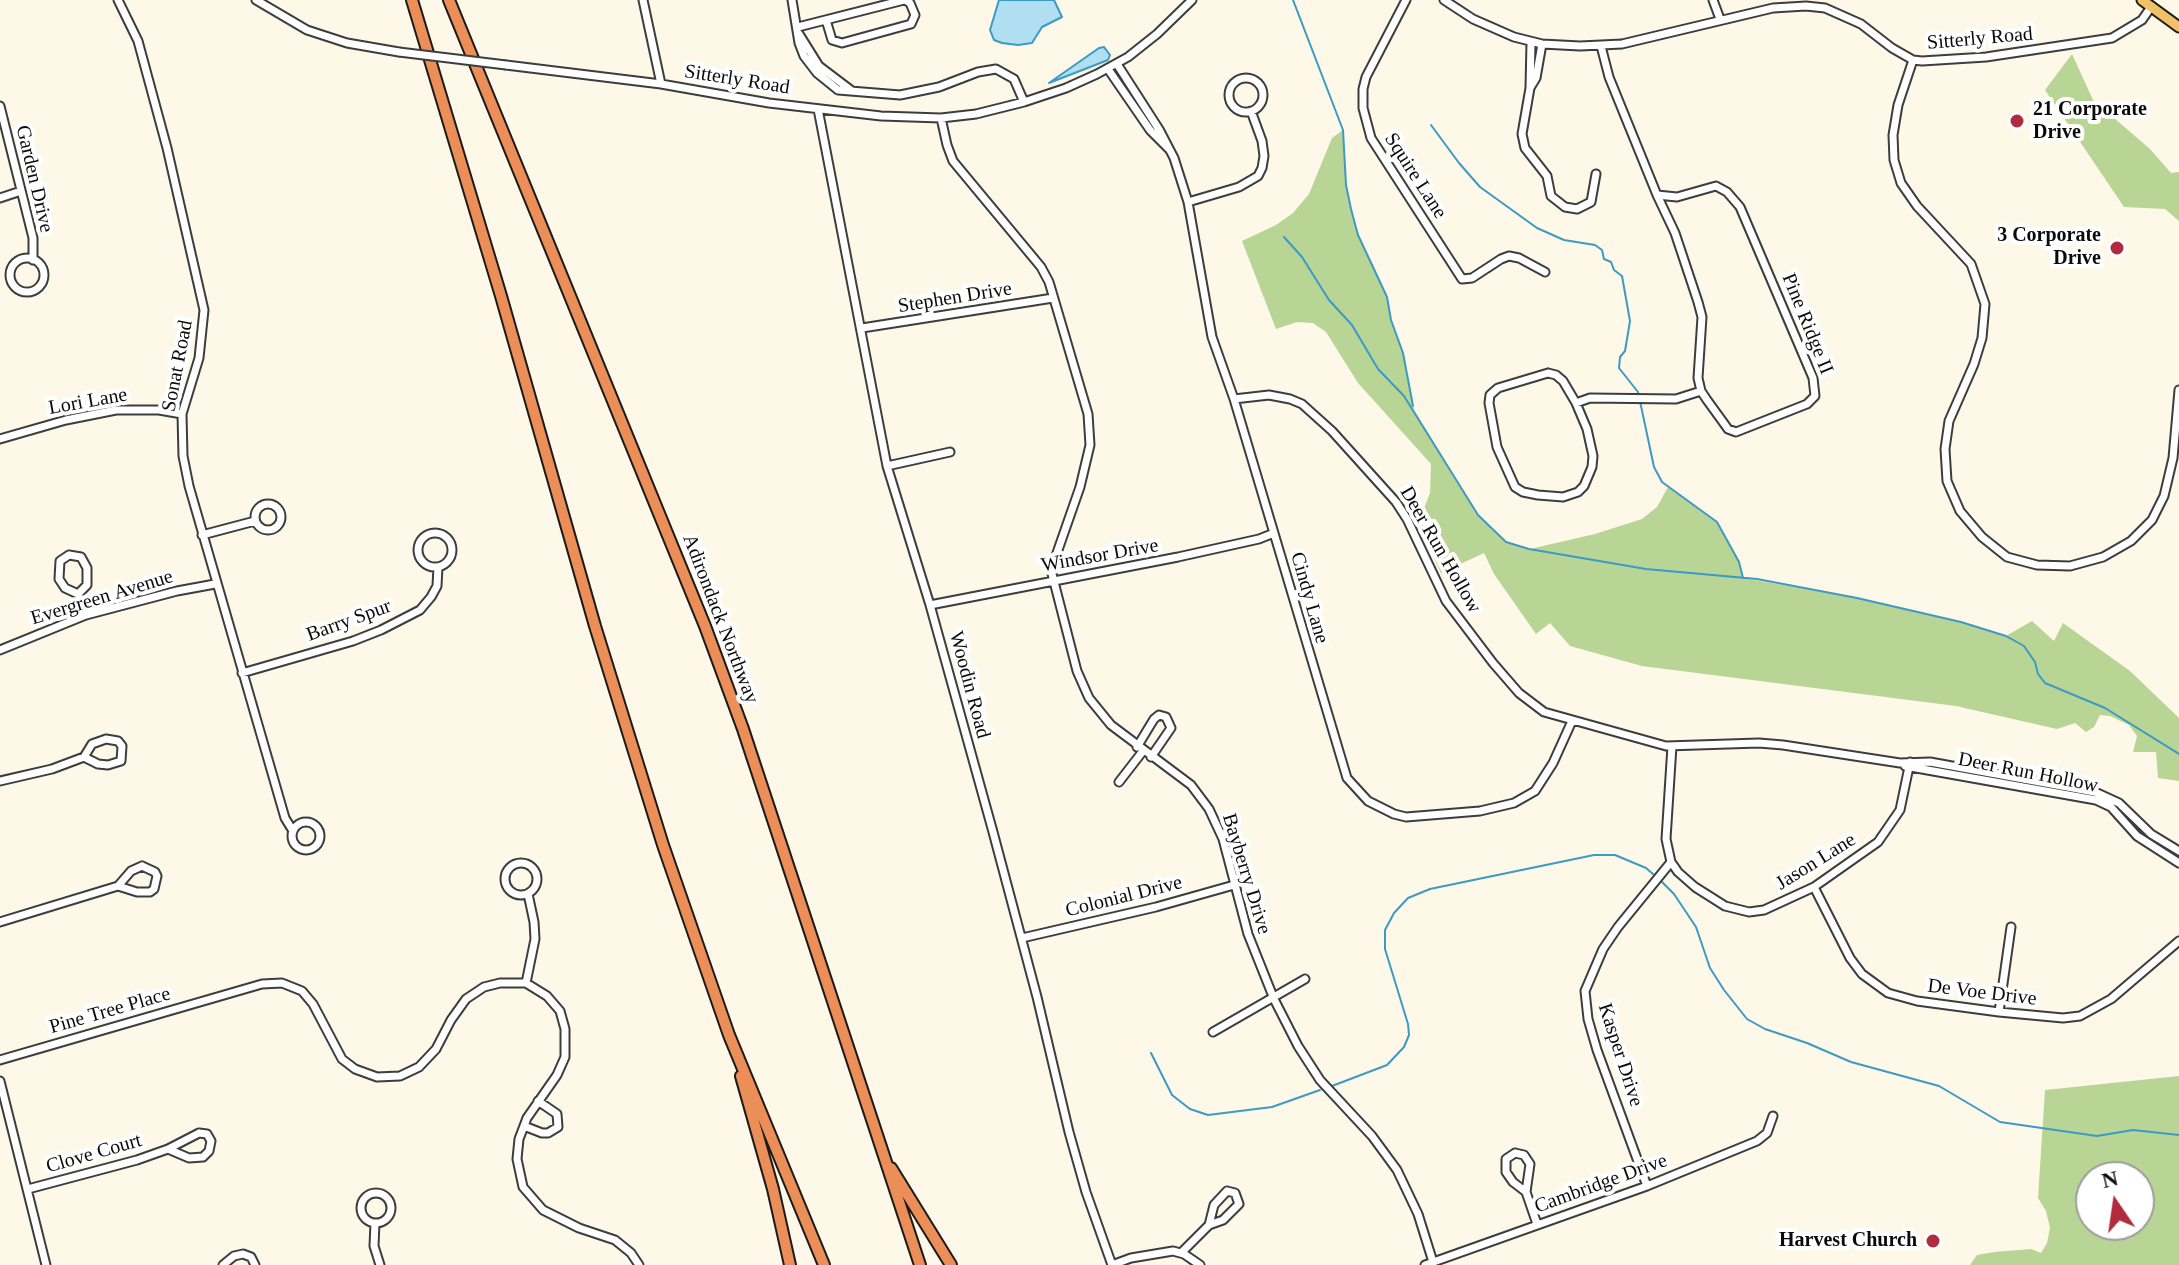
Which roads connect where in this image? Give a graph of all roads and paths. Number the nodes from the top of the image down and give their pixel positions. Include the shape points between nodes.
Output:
1 (118, 0) edge
2 (256, 0) edge
3 (412, 0) edge
4 (449, 0) edge
5 (643, 0) edge
6 (792, 0) edge
7 (904, 0) edge
8 (1192, 0) edge
9 (1406, 0) edge
10 (1444, 0) edge
11 (1713, 0) edge
12 (2142, 0) edge
13 (2151, 7) junction
14 (1720, 19) junction
15 (826, 20) junction
16 (2179, 27) edge
17 (799, 31) junction
18 (1531, 42) junction
19 (1542, 44) junction
20 (1601, 46) junction
21 (1913, 60) junction
22 (1117, 64) junction
23 (1108, 69) junction
24 (661, 84) junction
25 (1530, 88) junction
26 (1024, 102) junction
27 (0, 106) edge
28 (818, 109) junction
29 (1251, 111) junction
30 (941, 118) junction
31 (1170, 151) junction
32 (1596, 174) dead end
33 (21, 191) junction
34 (1657, 195) junction
35 (0, 198) edge
36 (1188, 202) junction
37 (33, 260) junction
38 (1545, 272) dead end
39 (1053, 298) junction
40 (862, 328) junction
41 (2179, 390) edge
42 (1701, 391) junction
43 (1234, 399) junction
44 (1576, 403) junction
45 (182, 414) junction
46 (0, 439) edge
47 (950, 452) dead end
48 (887, 466) junction
49 (255, 521) dead end
50 (1274, 533) junction
51 (202, 535) junction
52 (438, 567) junction
53 (1052, 580) junction
54 (215, 584) junction
55 (78, 594) junction
56 (930, 605) junction
57 (86, 615) junction
58 (0, 650) edge
59 (242, 673) junction
60 (1572, 721) junction
61 (1672, 746) junction
62 (1140, 749) junction
63 (84, 757) junction
64 (1151, 757) junction
65 (1910, 765) junction
66 (0, 781) edge
67 (1119, 782) dead end
68 (293, 831) dead end
69 (2173, 852) edge
70 (1671, 862) junction
71 (2179, 863) edge
72 (1234, 885) junction
73 (118, 886) junction
74 (1814, 887) junction
75 (528, 894) junction
76 (0, 922) edge
77 (2011, 927) dead end
78 (1022, 938) junction
79 (2179, 941) edge
80 (1305, 979) dead end
81 (526, 983) junction
82 (1274, 999) junction
83 (1999, 1012) junction
84 (1213, 1032) dead end
85 (729, 1035) junction
86 (0, 1060) edge
87 (0, 1081) edge
88 (538, 1101) junction
89 (1773, 1116) dead end
90 (524, 1126) junction
91 (879, 1147) junction
92 (168, 1149) junction
93 (1647, 1186) junction
94 (28, 1189) junction
95 (1526, 1192) junction
96 (375, 1223) junction
97 (1537, 1224) junction
98 (1209, 1225) junction
99 (1181, 1253) junction
100 (1429, 1264) edge
101 (46, 1265) edge
102 (223, 1265) edge
103 (255, 1265) edge
104 (380, 1265) edge
105 (639, 1265) edge
106 (790, 1265) edge
107 (824, 1265) edge
108 (920, 1265) edge
109 (951, 1265) edge
110 (1112, 1265) edge
111 (1200, 1265) edge

1 - 45 street, Sonat Road via 138,41 201,286 199,358
2 - 24 street, Sitterly Road, bridge via 307,30 347,43
3 - 85 highway via 595,626
4 - 91 highway, Adirondack Northway via 710,641
5 - 24 street
6 - 17 street
7 - 15 street
7 - 15 street via 915,15 911,24 842,43 832,40
8 - 22 street, Sitterly Road
9 - 38 street, Squire Lane via 1366,77 1363,108 1371,138 1460,277 1472,278 1509,256
10 - 18 street, Sitterly Road via 1473,19
11 - 14 street
12 - 13 main road
13 - 16 main road
13 - 21 street, Sitterly Road via 2142,20 2112,38 1986,57
14 - 20 street, Sitterly Road
14 - 21 street, Sitterly Road via 1788,6 1825,8 1861,24
15 - 17 street
17 - 26 street via 819,66 852,91 916,93 996,69 1014,79
18 - 19 street, Sitterly Road
18 - 25 street
19 - 20 street, Sitterly Road
19 - 25 street
20 - 34 street
21 - 41 street via 1897,109 1894,160 1901,183 1917,206 1971,264 1985,304 1982,338 1949,421 1945,449 1947,481 1960,511 2007,557 2070,566 2103,557 2131,541 2152,520 2164,496
22 - 23 street, Sitterly Road
22 - 31 street, Cindy Lane
23 - 26 street, Sitterly Road
23 - 31 street, Cindy Lane
24 - 28 street, Sitterly Road
25 - 32 street via 1523,142 1547,176 1551,196 1565,207 1583,208 1594,196
26 - 30 street, Sitterly Road
27 - 33 street, Garden Drive
28 - 30 street, Sitterly Road
28 - 40 street, Woodin Road
29 - 29 street via 1240,111 1229,98 1240,79 1251,79 1262,90 1262,100
29 - 36 street via 1264,156 1258,176
30 - 39 street, Bayberry Drive via 953,161 1034,256
31 - 36 street, Cindy Lane
33 - 35 street
33 - 37 street, Garden Drive
34 - 42 street via 1702,317
34 - 42 street, Pine Ridge II via 1677,197 1716,186 1734,199 1816,389 1807,404 1736,432 1728,429
36 - 43 street, Cindy Lane via 1212,337
37 - 37 street, Garden Drive via 20,260 11,270 13,283 23,291 35,290 43,280 42,268
39 - 40 street, Stephen Drive
39 - 53 street, Bayberry Drive via 1088,414 1090,445 1054,558
40 - 48 street, Woodin Road
42 - 44 street via 1676,399 1590,398
43 - 50 street, Cindy Lane
43 - 60 street, Deer Run Hollow via 1290,399 1332,431 1396,502 1446,601 1493,663 1533,706
44 - 44 street via 1563,381 1552,374 1513,382 1490,395 1497,447 1518,489 1557,497 1584,486 1593,456
45 - 46 street, Lori Lane via 116,410
45 - 51 street, Sonat Road via 183,456
47 - 48 street
48 - 56 street, Woodin Road
49 - 51 street
50 - 53 street, Windsor Drive
50 - 60 street, Cindy Lane via 1341,765 1368,801 1406,817 1514,803 1535,791
51 - 54 street, Sonat Road
52 - 52 street, Barry Spur via 425,564 418,552 422,539 433,533 446,537 452,548 449,560
52 - 59 street, Barry Spur via 437,586 420,610 353,641
53 - 56 street, Windsor Drive
53 - 62 street, Bayberry Drive via 1089,698
54 - 57 street, Evergreen Avenue
54 - 59 street, Sonat Road
55 - 55 street via 59,579 60,561 69,555 81,557 87,568 87,585
55 - 57 street
56 - 78 street, Woodin Road
57 - 58 street, Evergreen Avenue
59 - 68 street, Sonat Road
60 - 61 street, Deer Run Hollow
61 - 65 street, Deer Run Hollow via 1759,743
61 - 70 street via 1666,839
62 - 64 street, Bayberry Drive
62 - 64 street via 1154,719 1166,717 1171,728
62 - 67 street
63 - 63 street via 92,744 106,739 118,741 123,751 121,761 108,765
63 - 66 street
64 - 72 street, Bayberry Drive via 1191,785 1209,809
65 - 69 street, Deer Run Hollow via 1930,762 2119,803
65 - 74 street, Jason Lane via 1900,810 1878,842
69 - 71 street, Deer Run Hollow
70 - 74 street, Jason Lane via 1695,887 1737,911 1764,910
70 - 93 street, Kasper Drive via 1603,949 1585,991 1597,1050
72 - 78 street, Colonial Drive
72 - 82 street, Bayberry Drive
73 - 73 street via 142,866 155,872 158,880 150,892
73 - 76 street
74 - 83 street, De Voe Drive via 1850,958 1875,986 1904,998
75 - 75 street via 515,895 506,887 505,875 515,864 528,865 536,874 536,886
75 - 81 street via 535,939
77 - 83 street
78 - 110 street, Woodin Road via 1069,1132
79 - 83 street, De Voe Drive via 2111,999 2080,1016
80 - 82 street
81 - 86 street, Pine Tree Place via 484,987 466,999 436,1049 419,1067 400,1076 377,1077 342,1059 313,1004 302,991 282,983 229,993
81 - 88 street via 560,1011 565,1029 565,1057
82 - 84 street
82 - 100 street, Bayberry Drive via 1320,1080 1397,1170 1418,1214
85 - 106 highway
85 - 107 highway
87 - 94 street
88 - 90 street
88 - 90 street via 557,1114 558,1127 548,1133
89 - 93 street, Cambridge Drive via 1767,1133 1757,1141
90 - 105 street via 517,1159 528,1195 551,1215 615,1240
91 - 108 highway, Adirondack Northway
91 - 109 highway
92 - 92 street, Clove Court via 199,1133 211,1141 203,1157 189,1158
92 - 94 street, Clove Court
93 - 97 street, Cambridge Drive
94 - 101 street
95 - 95 street via 1506,1172 1506,1159 1515,1153 1530,1164
95 - 97 street
96 - 96 street via 391,1211 388,1198 376,1193 361,1206 364,1218
96 - 104 street
97 - 100 street, Cambridge Drive
98 - 98 street via 1218,1199 1227,1191 1235,1193 1236,1210
98 - 99 street
99 - 110 street via 1161,1252
99 - 111 street
102 - 103 street via 243,1254

